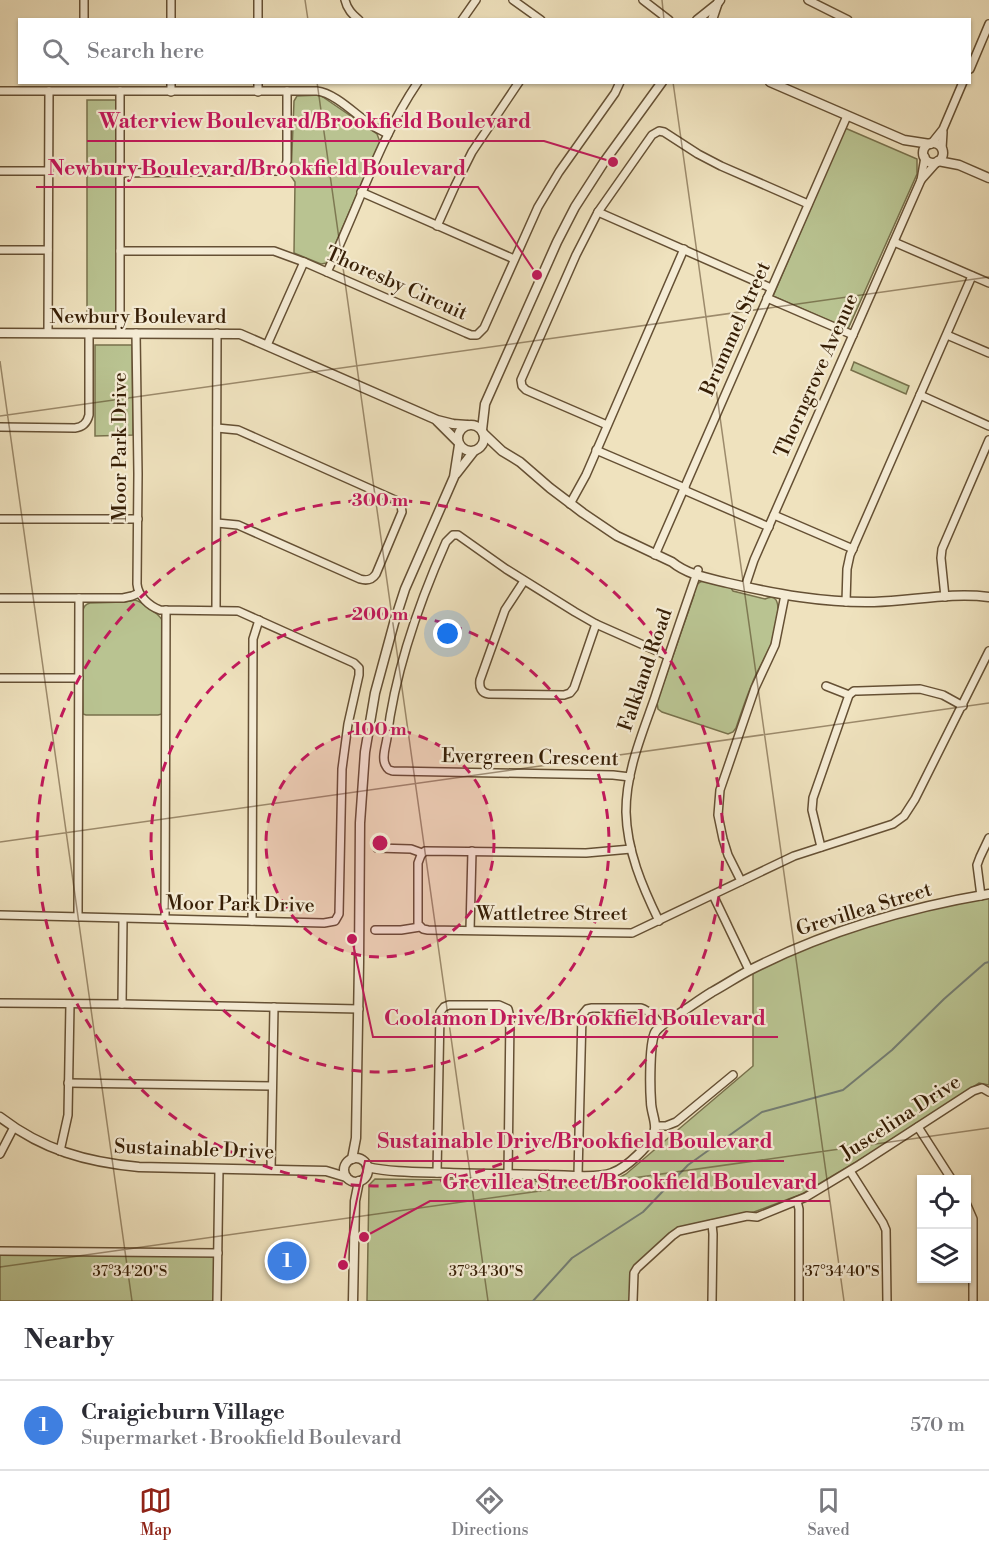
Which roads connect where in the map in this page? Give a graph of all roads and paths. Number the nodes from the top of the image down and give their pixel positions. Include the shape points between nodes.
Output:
1 (84, 0) edge
2 (171, 0) edge
3 (258, 0) edge
4 (345, 0) edge
5 (476, 0) edge
6 (513, 0) edge
7 (642, 0) edge
8 (808, 0) edge
9 (718, 2) edge
10 (84, 18) edge
11 (171, 18) edge
12 (258, 18) edge
13 (357, 18) edge
14 (463, 18) edge
15 (538, 18) edge
16 (668, 18) edge
17 (699, 18) edge
18 (712, 18) edge
19 (844, 18) edge
20 (989, 24) edge
21 (971, 64) edge
22 (84, 84) edge
23 (171, 84) edge
24 (258, 84) edge
25 (417, 84) edge
26 (518, 84) edge
27 (620, 84) edge
28 (661, 84) edge
29 (775, 84) edge
30 (962, 84) edge
31 (0, 91) edge
32 (49, 91) junction
33 (84, 91) junction
34 (120, 91) junction
35 (287, 91) junction
36 (171, 92) junction
37 (258, 92) junction
38 (847, 116) junction
39 (943, 129) junction
40 (388, 134) junction
41 (904, 140) junction
42 (930, 144) junction
43 (942, 150) junction
44 (924, 156) junction
45 (938, 161) junction
46 (959, 165) junction
47 (0, 171) edge
48 (49, 171) junction
49 (120, 173) junction
50 (989, 178) edge
51 (921, 180) junction
52 (361, 192) junction
53 (808, 204) junction
54 (598, 212) junction
55 (437, 226) junction
56 (894, 242) junction
57 (684, 249) junction
58 (0, 250) edge
59 (48, 250) junction
60 (120, 251) junction
61 (514, 259) junction
62 (304, 262) junction
63 (327, 272) junction
64 (972, 276) junction
65 (989, 283) edge
66 (771, 288) junction
67 (767, 298) junction
68 (0, 333) edge
69 (48, 333) junction
70 (89, 333) junction
71 (120, 333) junction
72 (136, 333) junction
73 (217, 333) junction
74 (853, 335) junction
75 (947, 335) junction
76 (267, 345) junction
77 (989, 353) edge
78 (920, 395) junction
79 (485, 404) junction
80 (437, 420) junction
81 (468, 425) junction
82 (607, 425) junction
83 (989, 426) edge
84 (0, 428) edge
85 (217, 428) junction
86 (482, 432) junction
87 (989, 440) edge
88 (459, 443) junction
89 (476, 449) junction
90 (596, 450) junction
91 (502, 451) junction
92 (454, 477) junction
93 (684, 489) junction
94 (570, 504) junction
95 (774, 515) junction
96 (0, 519) edge
97 (138, 519) junction
98 (217, 523) junction
99 (769, 527) junction
100 (853, 549) junction
101 (655, 555) junction
102 (697, 572) junction
103 (524, 581) junction
104 (745, 587) junction
105 (989, 591) edge
106 (139, 593) junction
107 (785, 595) junction
108 (974, 595) junction
109 (945, 597) junction
110 (989, 597) edge
111 (0, 598) edge
112 (79, 598) junction
113 (846, 602) junction
114 (166, 610) junction
115 (216, 610) junction
116 (260, 620) junction
117 (596, 624) junction
118 (989, 651) edge
119 (668, 656) junction
120 (981, 669) junction
121 (989, 673) edge
122 (0, 678) edge
123 (79, 678) junction
124 (826, 686) dead end
125 (849, 695) junction
126 (963, 706) junction
127 (630, 777) junction
128 (989, 838) edge
129 (821, 847) junction
130 (376, 848) dead end
131 (631, 849) junction
132 (472, 851) junction
133 (422, 853) junction
134 (741, 881) junction
135 (713, 895) junction
136 (985, 895) edge
137 (0, 915) edge
138 (78, 917) junction
139 (123, 919) junction
140 (165, 919) junction
141 (252, 921) junction
142 (659, 921) junction
143 (420, 927) junction
144 (375, 930) dead end
145 (470, 930) junction
146 (749, 970) junction
147 (0, 1003) edge
148 (70, 1004) junction
149 (122, 1004) junction
150 (274, 1007) junction
151 (359, 1009) junction
152 (661, 1026) junction
153 (733, 1075) dead end
154 (68, 1083) junction
155 (272, 1086) junction
156 (989, 1092) edge
157 (0, 1117) edge
158 (656, 1126) junction
159 (14, 1127) junction
160 (918, 1127) junction
161 (60, 1151) junction
162 (0, 1154) edge
163 (353, 1161) junction
164 (219, 1169) junction
165 (271, 1170) junction
166 (326, 1171) junction
167 (850, 1171) junction
168 (436, 1173) junction
169 (508, 1174) junction
170 (578, 1175) junction
171 (949, 1175) edge
172 (358, 1176) junction
173 (797, 1201) junction
174 (971, 1213) edge
175 (712, 1224) junction
176 (0, 1251) edge
177 (218, 1253) junction
178 (217, 1301) edge
179 (352, 1301) edge
180 (633, 1301) edge
181 (712, 1301) edge
182 (800, 1301) edge
183 (887, 1301) edge
184 (974, 1301) edge

1 - 10 street
2 - 11 street
3 - 12 street
4 - 13 street
5 - 14 street
6 - 15 street
7 - 16 street
8 - 19 street
9 - 17 street
9 - 18 street
20 - 21 street
22 - 33 street
23 - 36 street
24 - 37 street
25 - 40 street
26 - 55 street via 472,152
27 - 61 street, Thoresby Circuit via 559,172
28 - 79 street via 575,207
29 - 38 street
30 - 39 street
31 - 32 street
32 - 33 street
32 - 48 street
33 - 34 street
34 - 36 street
34 - 49 street
35 - 37 street
35 - 40 street via 325,93
35 - 49 street via 286,160 280,171
36 - 37 street
38 - 41 street
38 - 53 street, Brummel Street
39 - 42 street
39 - 43 street
40 - 52 street
41 - 42 street
41 - 44 street
42 - 43 street
42 - 44 street
43 - 45 street
43 - 46 street
44 - 45 street via 928,161
44 - 51 street, Thorngrove Avenue
45 - 46 street
45 - 51 street, Thorngrove Avenue
46 - 50 street
47 - 48 street
48 - 59 street
49 - 60 street
51 - 56 street, Thorngrove Avenue
52 - 55 street
52 - 63 street
53 - 54 street via 721,166 659,131 652,135
53 - 66 street, Brummel Street
54 - 57 street
54 - 82 street via 521,380 526,390
55 - 61 street
56 - 64 street
56 - 74 street, Thorngrove Avenue
57 - 66 street
57 - 82 street
58 - 59 street
59 - 69 street
60 - 62 street, Thoresby Circuit via 274,251
60 - 71 street
61 - 63 street, Thoresby Circuit via 484,328 474,335
62 - 63 street, Thoresby Circuit
62 - 76 street
64 - 65 street
64 - 75 street
66 - 67 street, Brummel Street
67 - 74 street
67 - 93 street, Brummel Street
68 - 69 street, Newbury Boulevard
69 - 70 street, Newbury Boulevard
70 - 71 street, Newbury Boulevard
70 - 84 street via 86,423 75,428
71 - 72 street, Newbury Boulevard
72 - 73 street, Newbury Boulevard
72 - 97 street, Moor Park Drive
73 - 76 street, Newbury Boulevard via 240,334
73 - 85 street
74 - 95 street, Thorngrove Avenue
75 - 77 street
75 - 78 street
76 - 80 street, Newbury Boulevard
78 - 83 street
78 - 100 street
79 - 81 street
79 - 86 street
80 - 81 street, Newbury Boulevard
80 - 88 street, Newbury Boulevard
81 - 86 street
81 - 88 street via 458,434
82 - 90 street
85 - 98 street
85 - 98 street via 238,430 395,500 402,512 376,574 367,580 238,525
86 - 89 street via 483,442
86 - 91 street
87 - 109 street via 942,549
88 - 89 street via 466,450
88 - 92 street
89 - 91 street
89 - 92 street
90 - 93 street
90 - 94 street
91 - 94 street
92 - 151 street via 405,589 375,693 362,783
93 - 99 street
93 - 101 street, Brummel Street
94 - 101 street via 617,536
95 - 99 street, Thorngrove Avenue
95 - 100 street
96 - 97 street
97 - 106 street, Moor Park Drive
98 - 115 street
99 - 104 street, Thorngrove Avenue
100 - 113 street via 847,569
101 - 102 street
102 - 104 street
102 - 119 street, Falkland Road
103 - 117 street, Evergreen Crescent
103 - 117 street via 501,620 480,680 484,692 570,693
103 - 127 street, Evergreen Crescent via 462,536 449,537 406,648 388,730 385,766 393,771
104 - 107 street
105 - 108 street
106 - 112 street via 123,598
106 - 114 street via 152,607
107 - 113 street
107 - 134 street via 775,645 755,688 720,790 720,826
108 - 109 street
108 - 110 street
109 - 113 street
111 - 112 street
112 - 123 street
114 - 115 street, Moor Park Drive
114 - 140 street
115 - 116 street, Moor Park Drive via 238,611
116 - 141 street via 253,639
116 - 141 street, Moor Park Drive via 354,663 359,671 342,769 338,916 328,923
117 - 119 street, Evergreen Crescent
118 - 120 street, Wattletree Street
119 - 127 street, Falkland Road
120 - 121 street
120 - 126 street, Wattletree Street
122 - 123 street
123 - 138 street
124 - 125 street
125 - 126 street via 855,691 920,689
125 - 129 street via 813,798
126 - 129 street, Wattletree Street via 904,816 885,827
127 - 131 street, Falkland Road via 626,812
128 - 136 street via 977,865
129 - 134 street, Wattletree Street
130 - 133 street
131 - 132 street via 586,853
131 - 142 street, Falkland Road via 638,876
132 - 133 street
132 - 145 street
133 - 143 street via 418,863
134 - 135 street, Wattletree Street
135 - 142 street, Wattletree Street
135 - 146 street
136 - 146 street, Grevillea Street via 900,912 847,928
137 - 138 street, Moor Park Drive
138 - 139 street, Moor Park Drive
139 - 140 street, Moor Park Drive
139 - 149 street
140 - 141 street, Moor Park Drive
142 - 145 street, Wattletree Street via 626,933
143 - 144 street, Wattletree Street
143 - 145 street, Wattletree Street
146 - 152 street, Grevillea Street
147 - 148 street
148 - 149 street
148 - 154 street
149 - 150 street
150 - 151 street
150 - 155 street
151 - 163 street
152 - 158 street via 653,1035 652,1047 651,1102
152 - 170 street via 641,1008 592,1008 582,1015
153 - 158 street via 676,1122
154 - 155 street
154 - 161 street via 68,1114
155 - 165 street
156 - 160 street, Juscelina Drive via 982,1088 973,1091
157 - 159 street, Sustainable Drive
158 - 170 street via 650,1144 620,1169 604,1175
159 - 161 street, Sustainable Drive
159 - 162 street
160 - 167 street, Juscelina Drive
160 - 171 street
161 - 164 street, Sustainable Drive via 111,1164
163 - 166 street, Sustainable Drive
163 - 172 street
163 - 172 street via 344,1171
164 - 165 street, Sustainable Drive
164 - 177 street
165 - 166 street, Sustainable Drive
166 - 172 street, Sustainable Drive
167 - 173 street, Juscelina Drive
167 - 183 street via 886,1230
168 - 169 street
168 - 169 street via 440,1014 449,1005 475,1005 503,1006 510,1014
168 - 172 street via 387,1171
169 - 170 street
172 - 179 street
173 - 175 street, Juscelina Drive via 757,1217
173 - 182 street
174 - 184 street
175 - 180 street, Juscelina Drive via 679,1231 637,1268
175 - 181 street
176 - 177 street
177 - 178 street

